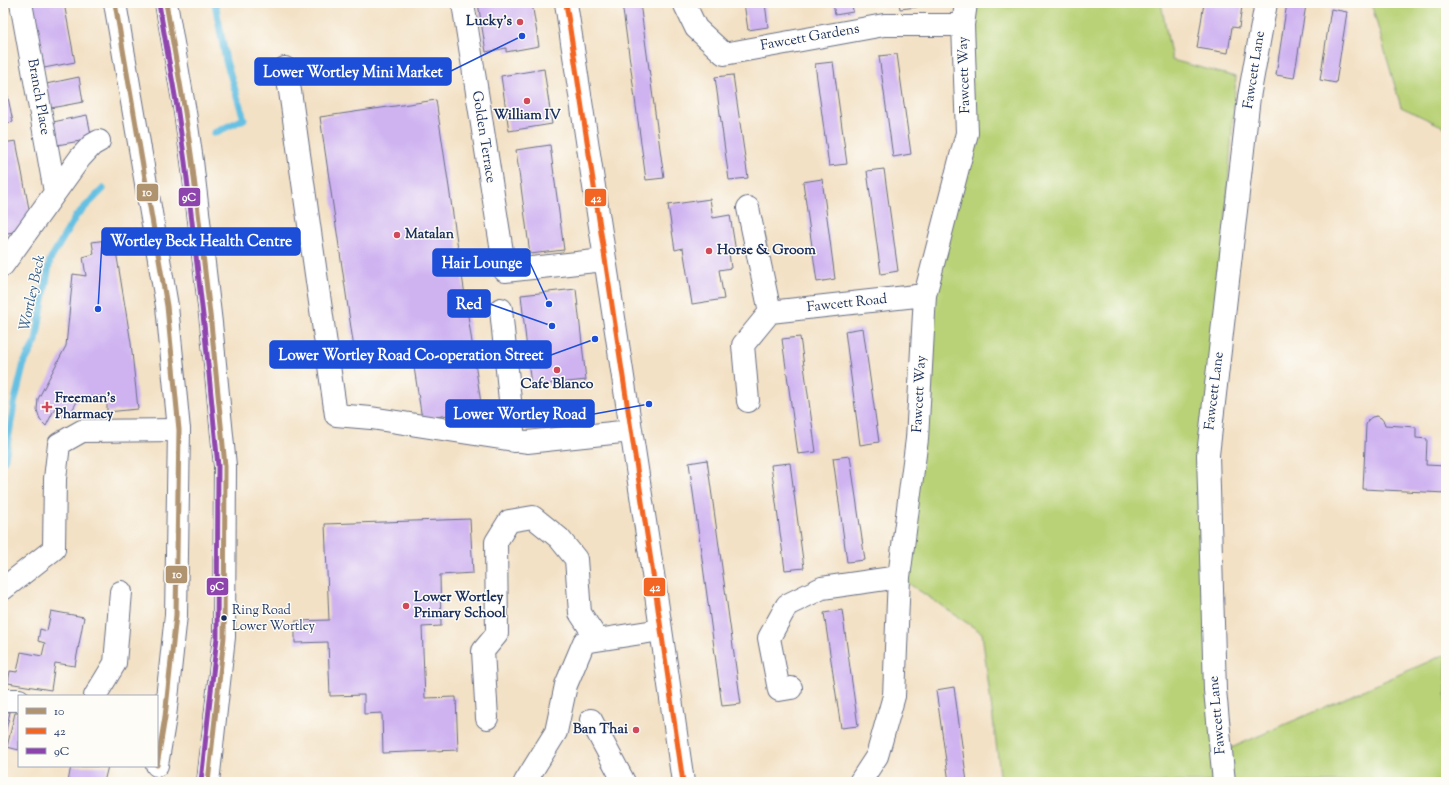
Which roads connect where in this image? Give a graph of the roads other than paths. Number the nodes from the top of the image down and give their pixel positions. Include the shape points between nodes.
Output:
1 (21, 3) edge
2 (115, 3) edge
3 (166, 3) edge
4 (463, 3) edge
5 (566, 3) edge
6 (684, 3) edge
7 (966, 3) edge
8 (1266, 3) edge
9 (963, 25) junction
10 (285, 68) dead end
11 (99, 141) dead end
12 (55, 192) junction
13 (748, 208) dead end
14 (604, 260) junction
15 (3, 265) edge
16 (925, 295) junction
17 (501, 309) dead end
18 (770, 312) junction
19 (748, 401) dead end
20 (179, 430) junction
21 (631, 430) junction
22 (514, 441) junction
23 (899, 577) junction
24 (3, 589) edge
25 (121, 592) dead end
26 (661, 630) junction
27 (597, 640) junction
28 (791, 688) dead end
29 (96, 695) edge
30 (3, 700) edge
31 (18, 700) edge
32 (487, 718) dead end
33 (591, 720) dead end
34 (158, 760) edge
35 (157, 767) edge
36 (154, 782) edge
37 (208, 782) edge
38 (525, 782) edge
39 (624, 782) edge
40 (683, 782) edge
41 (860, 782) edge
42 (1224, 782) edge

1 - 12 main road, Branch Place
2 - 20 main road via 167,306
3 - 37 main road via 192,161 225,466 224,637
4 - 14 main road, Golden Terrace via 505,271
5 - 14 main road
6 - 9 main road, Fawcett Gardens via 696,28 724,54 884,25
7 - 9 main road, Fawcett Way
8 - 42 main road, Fawcett Lane via 1249,97 1208,454 1215,690
9 - 16 main road, Fawcett Way via 967,133
10 - 22 main road via 336,415 371,418
11 - 12 main road via 80,158
12 - 15 main road
13 - 18 main road
14 - 21 main road
16 - 18 main road, Fawcett Road
16 - 23 main road, Fawcett Way via 917,439
17 - 22 main road
18 - 19 main road via 743,345
20 - 24 main road via 82,431 59,444 55,479 54,549
20 - 34 main road via 176,614
21 - 22 main road via 527,442
21 - 26 main road
23 - 28 main road via 822,588 787,605 770,638 779,690
23 - 41 main road, Fawcett Way via 894,696 877,756
25 - 29 main road via 115,663
26 - 27 main road
26 - 40 main road
27 - 32 main road via 580,613 576,559 559,538 533,517 509,521 496,542 497,634 483,651
27 - 38 main road via 584,642 566,685 556,732
30 - 31 main road
33 - 39 main road
35 - 36 main road

